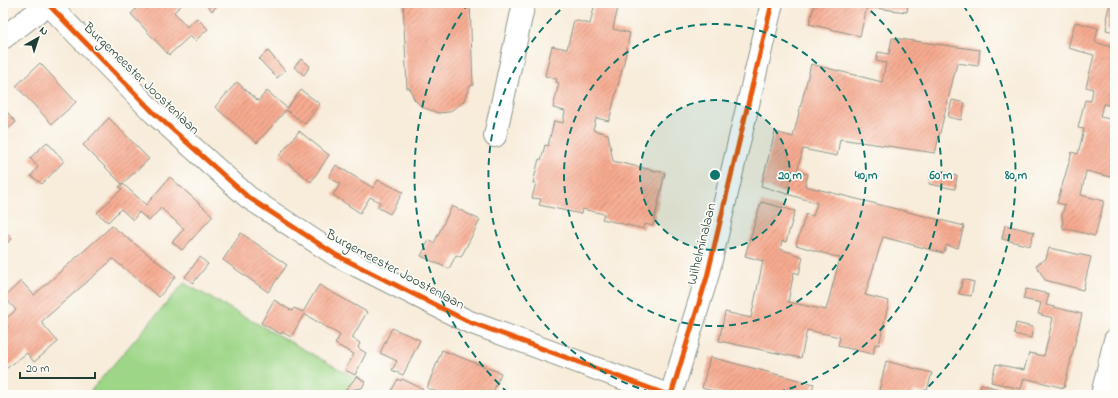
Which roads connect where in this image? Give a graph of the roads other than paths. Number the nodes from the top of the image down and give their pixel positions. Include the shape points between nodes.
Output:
1 (524, 3) edge
2 (772, 3) edge
3 (47, 4) edge
4 (3, 38) edge
5 (495, 136) dead end
6 (1115, 340) edge
7 (668, 395) edge
8 (671, 395) edge
9 (1102, 395) edge

1 - 5 street
2 - 8 street, Wilhelminalaan via 707,277
3 - 4 street
3 - 7 street, Burgemeester Joostenlaan via 154,113 248,197 336,255 467,321
6 - 9 street

